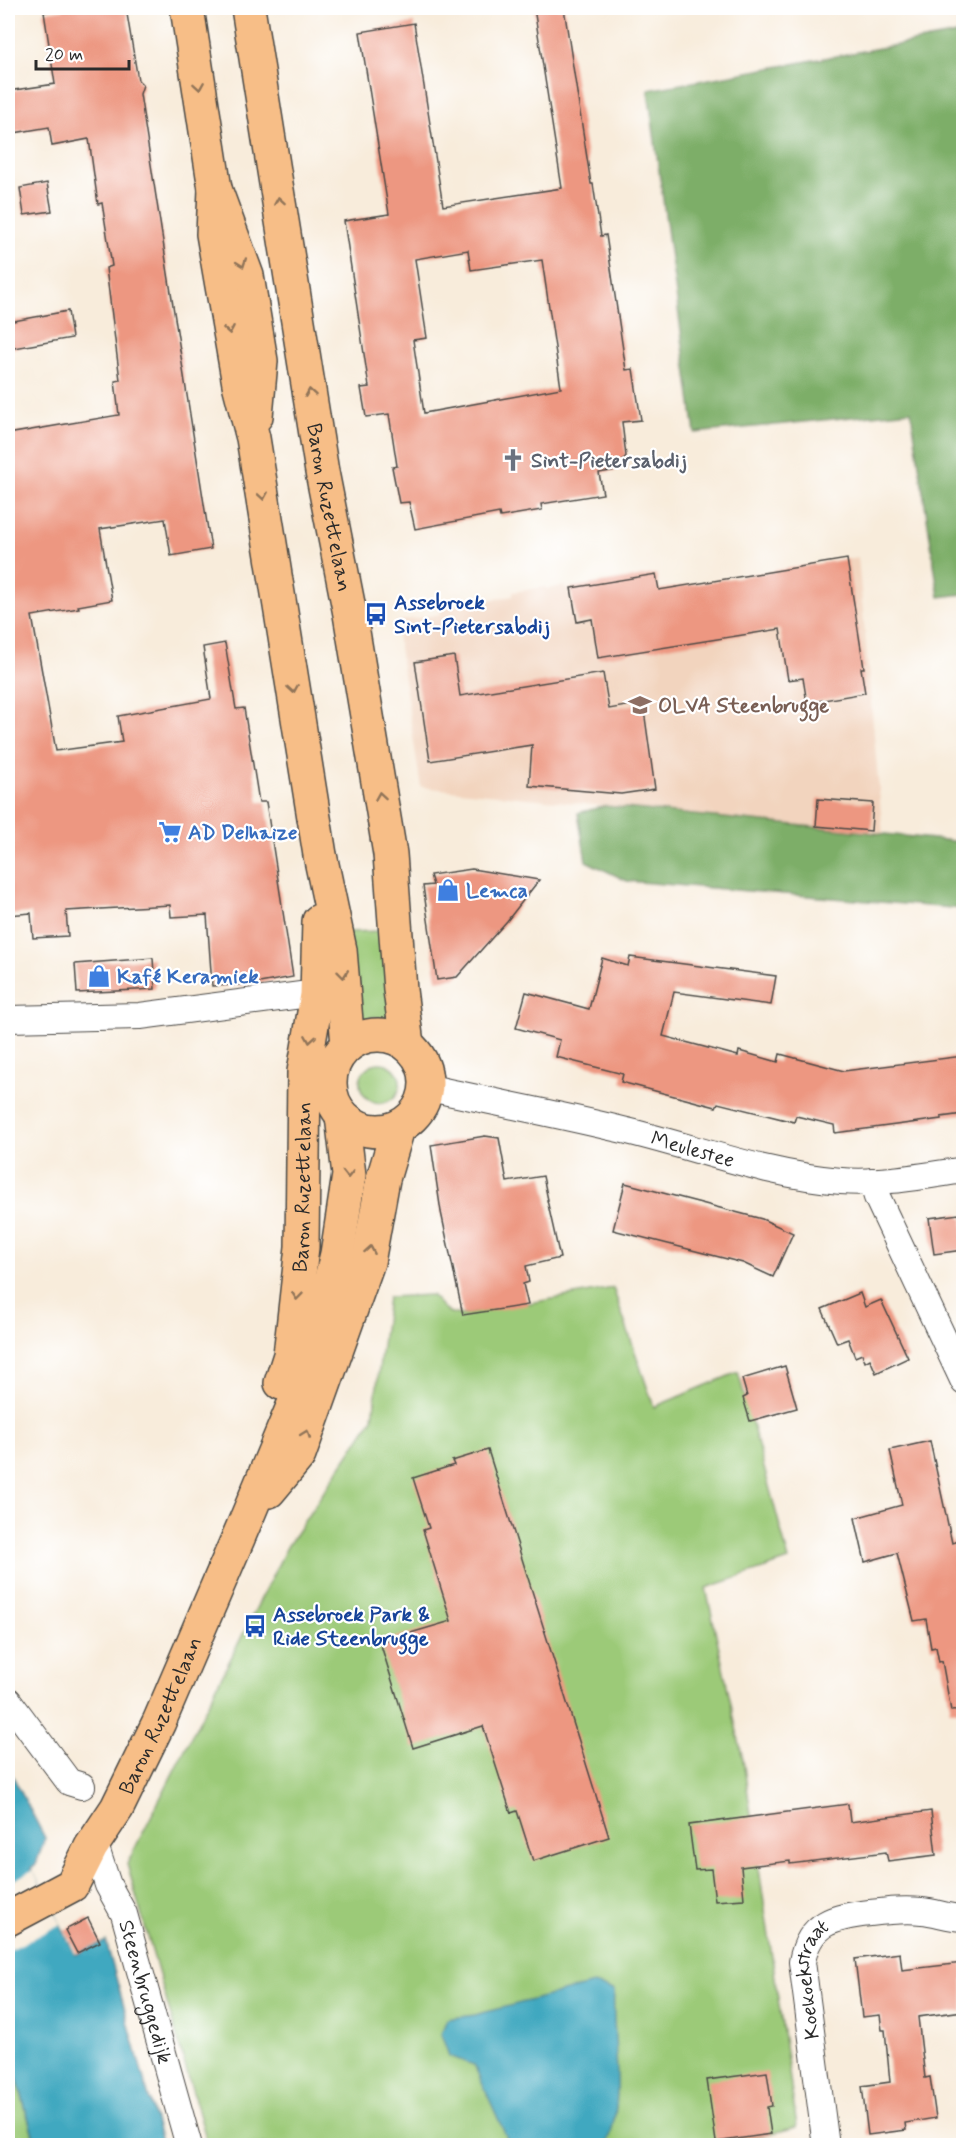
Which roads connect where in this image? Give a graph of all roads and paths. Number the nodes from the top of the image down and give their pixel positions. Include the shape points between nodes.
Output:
1 (186, 8) edge
2 (248, 8) edge
3 (320, 855) junction
4 (301, 995) dead end
5 (8, 1019) edge
6 (407, 1044) junction
7 (348, 1045) junction
8 (426, 1087) junction
9 (342, 1116) junction
10 (398, 1128) junction
11 (963, 1170) edge
12 (872, 1181) junction
13 (963, 1382) edge
14 (248, 1515) junction
15 (8, 1700) edge
16 (82, 1786) dead end
17 (94, 1842) junction
18 (963, 1918) edge
19 (8, 1919) edge
20 (189, 2145) edge
21 (826, 2145) edge

1 -> 3 main road, Baron Ruzettelaan via 215,189 247,276 261,361 253,438
6 -> 2 main road, Baron Ruzettelaan via 390,854 322,472
3 -> 7 main road, Baron Ruzettelaan via 340,950
3 -> 14 main road, Baron Ruzettelaan via 317,995 304,1072 302,1247 290,1355 262,1440
4 - 5 street via 140,1016
6 - 7 main road via 388,1036 367,1036
6 - 8 main road via 425,1071
7 - 9 main road via 335,1060 329,1079 332,1099
8 - 10 main road via 422,1104
8 - 12 street, Meulestee via 623,1130 789,1174
9 - 10 main road via 358,1128 378,1132
9 -> 14 main road, Baron Ruzettelaan via 349,1175 337,1254 309,1368
14 -> 10 main road, Baron Ruzettelaan via 299,1455 368,1262 383,1179
11 - 12 street, Meulestee
12 - 13 street
14 - 17 main road, Baron Ruzettelaan via 154,1731 117,1808
15 - 16 street via 69,1782
17 - 19 main road, Baron Ruzettelaan via 72,1885
17 - 20 street, Steenbruggedijk via 108,1885 124,1914
18 - 21 street, Koekoekstraat via 894,1910 840,1916 822,1925 805,1946 802,1962

